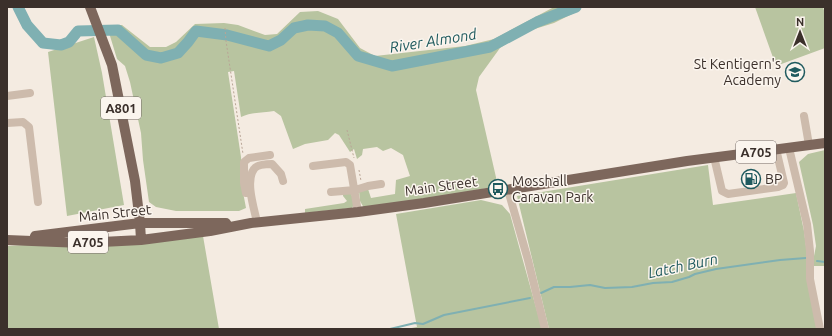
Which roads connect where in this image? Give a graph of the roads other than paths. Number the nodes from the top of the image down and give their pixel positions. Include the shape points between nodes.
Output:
1 (90, 7) edge
2 (30, 94) dead end
3 (7, 96) edge
4 (804, 116) dead end
5 (7, 123) edge
6 (825, 144) edge
7 (809, 145) junction
8 (789, 148) junction
9 (776, 150) junction
10 (270, 155) dead end
11 (714, 157) junction
12 (313, 166) dead end
13 (284, 181) dead end
14 (381, 184) dead end
15 (355, 190) junction
16 (508, 190) junction
17 (331, 192) dead end
18 (38, 202) dead end
19 (358, 212) junction
20 (254, 223) junction
21 (141, 232) junction
22 (7, 240) edge
23 (545, 329) edge
24 (820, 329) edge

1 - 21 main road, A801 via 112,66 135,181
2 - 3 street
4 - 7 street
5 - 18 street via 23,122 29,128
6 - 7 main road, Main Street / A705
7 - 8 main road, Main Street / A705
8 - 9 main road, Main Street / A705
8 - 24 street via 807,224 810,279
9 - 11 main road, Main Street / A705
9 - 11 street via 784,183 782,185 728,194 722,191
10 - 20 street via 249,158 244,162 244,183
11 - 16 main road, Main Street / A705
12 - 15 street via 346,162 352,171
13 - 20 street via 272,164 254,169 249,185
14 - 15 street
15 - 17 street
15 - 19 street
16 - 19 main road, Main Street / A705
16 - 23 street
19 - 20 main road, Main Street / A705
20 - 21 main road, Main Street / A705
20 - 21 main road, Main Street / A705 via 168,236
21 - 22 main road, Main Street / A705
21 - 22 main road, Main Street / A705 via 82,243

